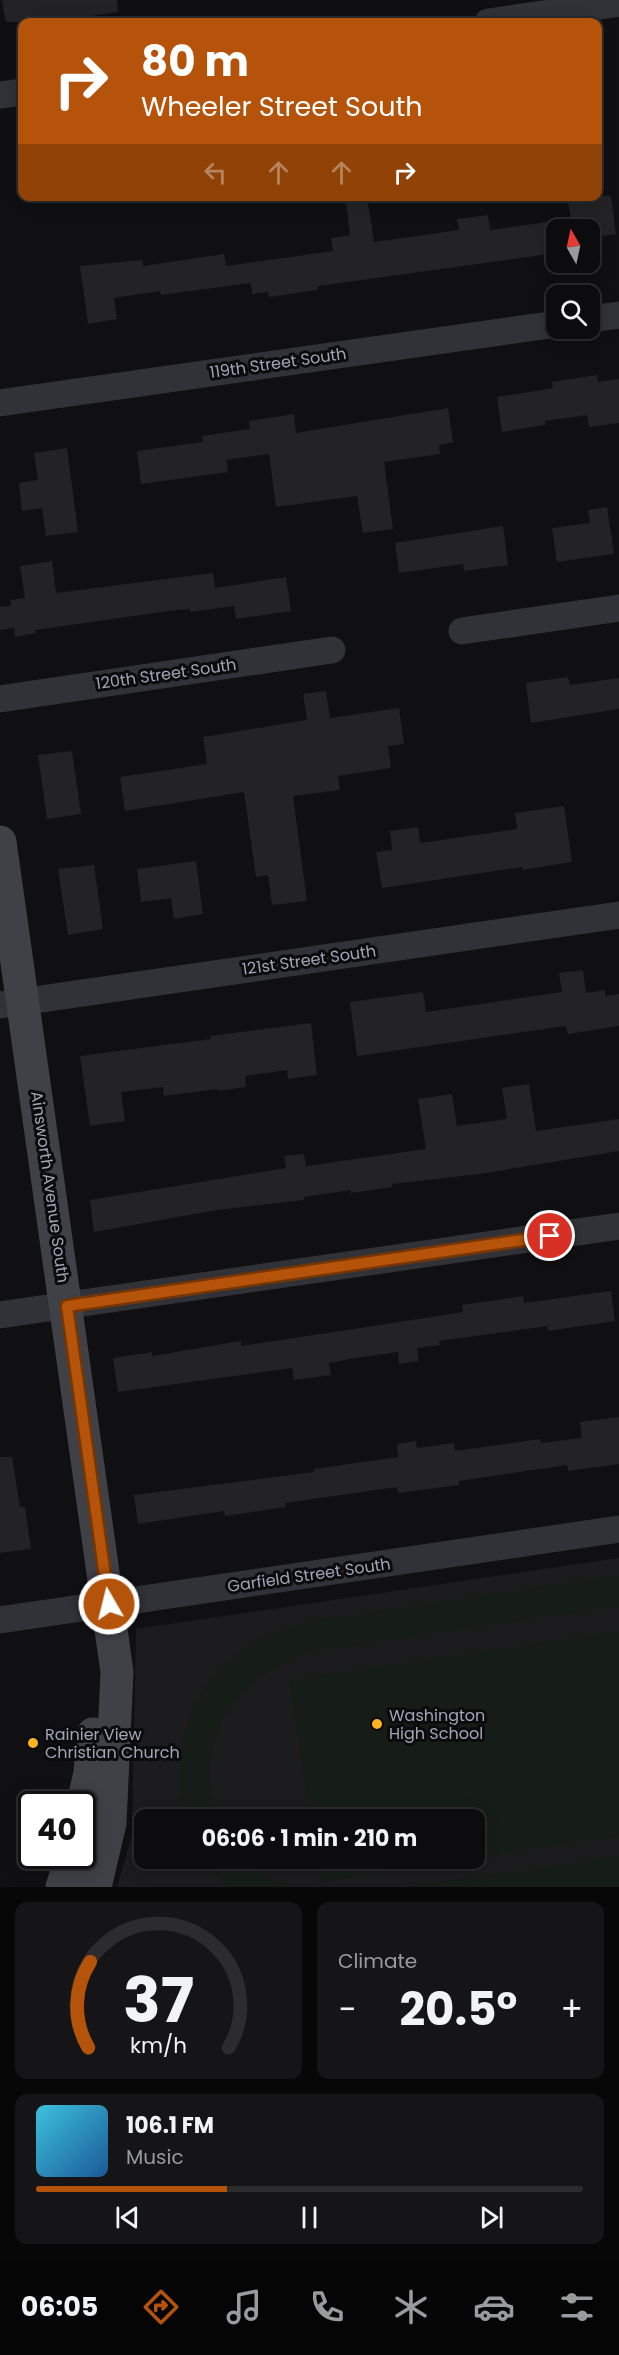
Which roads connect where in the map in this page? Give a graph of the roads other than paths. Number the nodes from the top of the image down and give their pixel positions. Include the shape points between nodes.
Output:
1 (619, 3) edge
2 (516, 18) edge
3 (18, 93) edge
4 (0, 95) edge
5 (619, 315) edge
6 (600, 318) edge
7 (546, 325) edge
8 (0, 403) edge
9 (619, 608) edge
10 (462, 631) dead end
11 (332, 650) dead end
12 (0, 699) edge
13 (0, 842) edge
14 (619, 915) edge
15 (11, 1003) edge
16 (619, 1226) edge
17 (67, 1306) junction
18 (0, 1315) edge
19 (619, 1529) edge
20 (109, 1604) junction
21 (0, 1620) edge
22 (86, 1791) edge
23 (68, 1869) edge
24 (62, 1887) edge
25 (95, 1887) edge

1 - 2 street
3 - 4 street
5 - 6 street
7 - 8 street, 119th Street South
9 - 10 street
11 - 12 street, 120th Street South
13 - 15 street, Ainsworth Avenue South
14 - 15 street, 121st Street South
15 - 17 street, Ainsworth Avenue South
16 - 17 street
17 - 18 street
17 - 20 street, Ainsworth Avenue South
19 - 20 street, Garfield Street South
20 - 21 street, Garfield Street South
20 - 22 street, Ainsworth Avenue South via 98,1658
20 - 25 street, Ainsworth Avenue South via 117,1672 114,1755 110,1823
23 - 24 street

